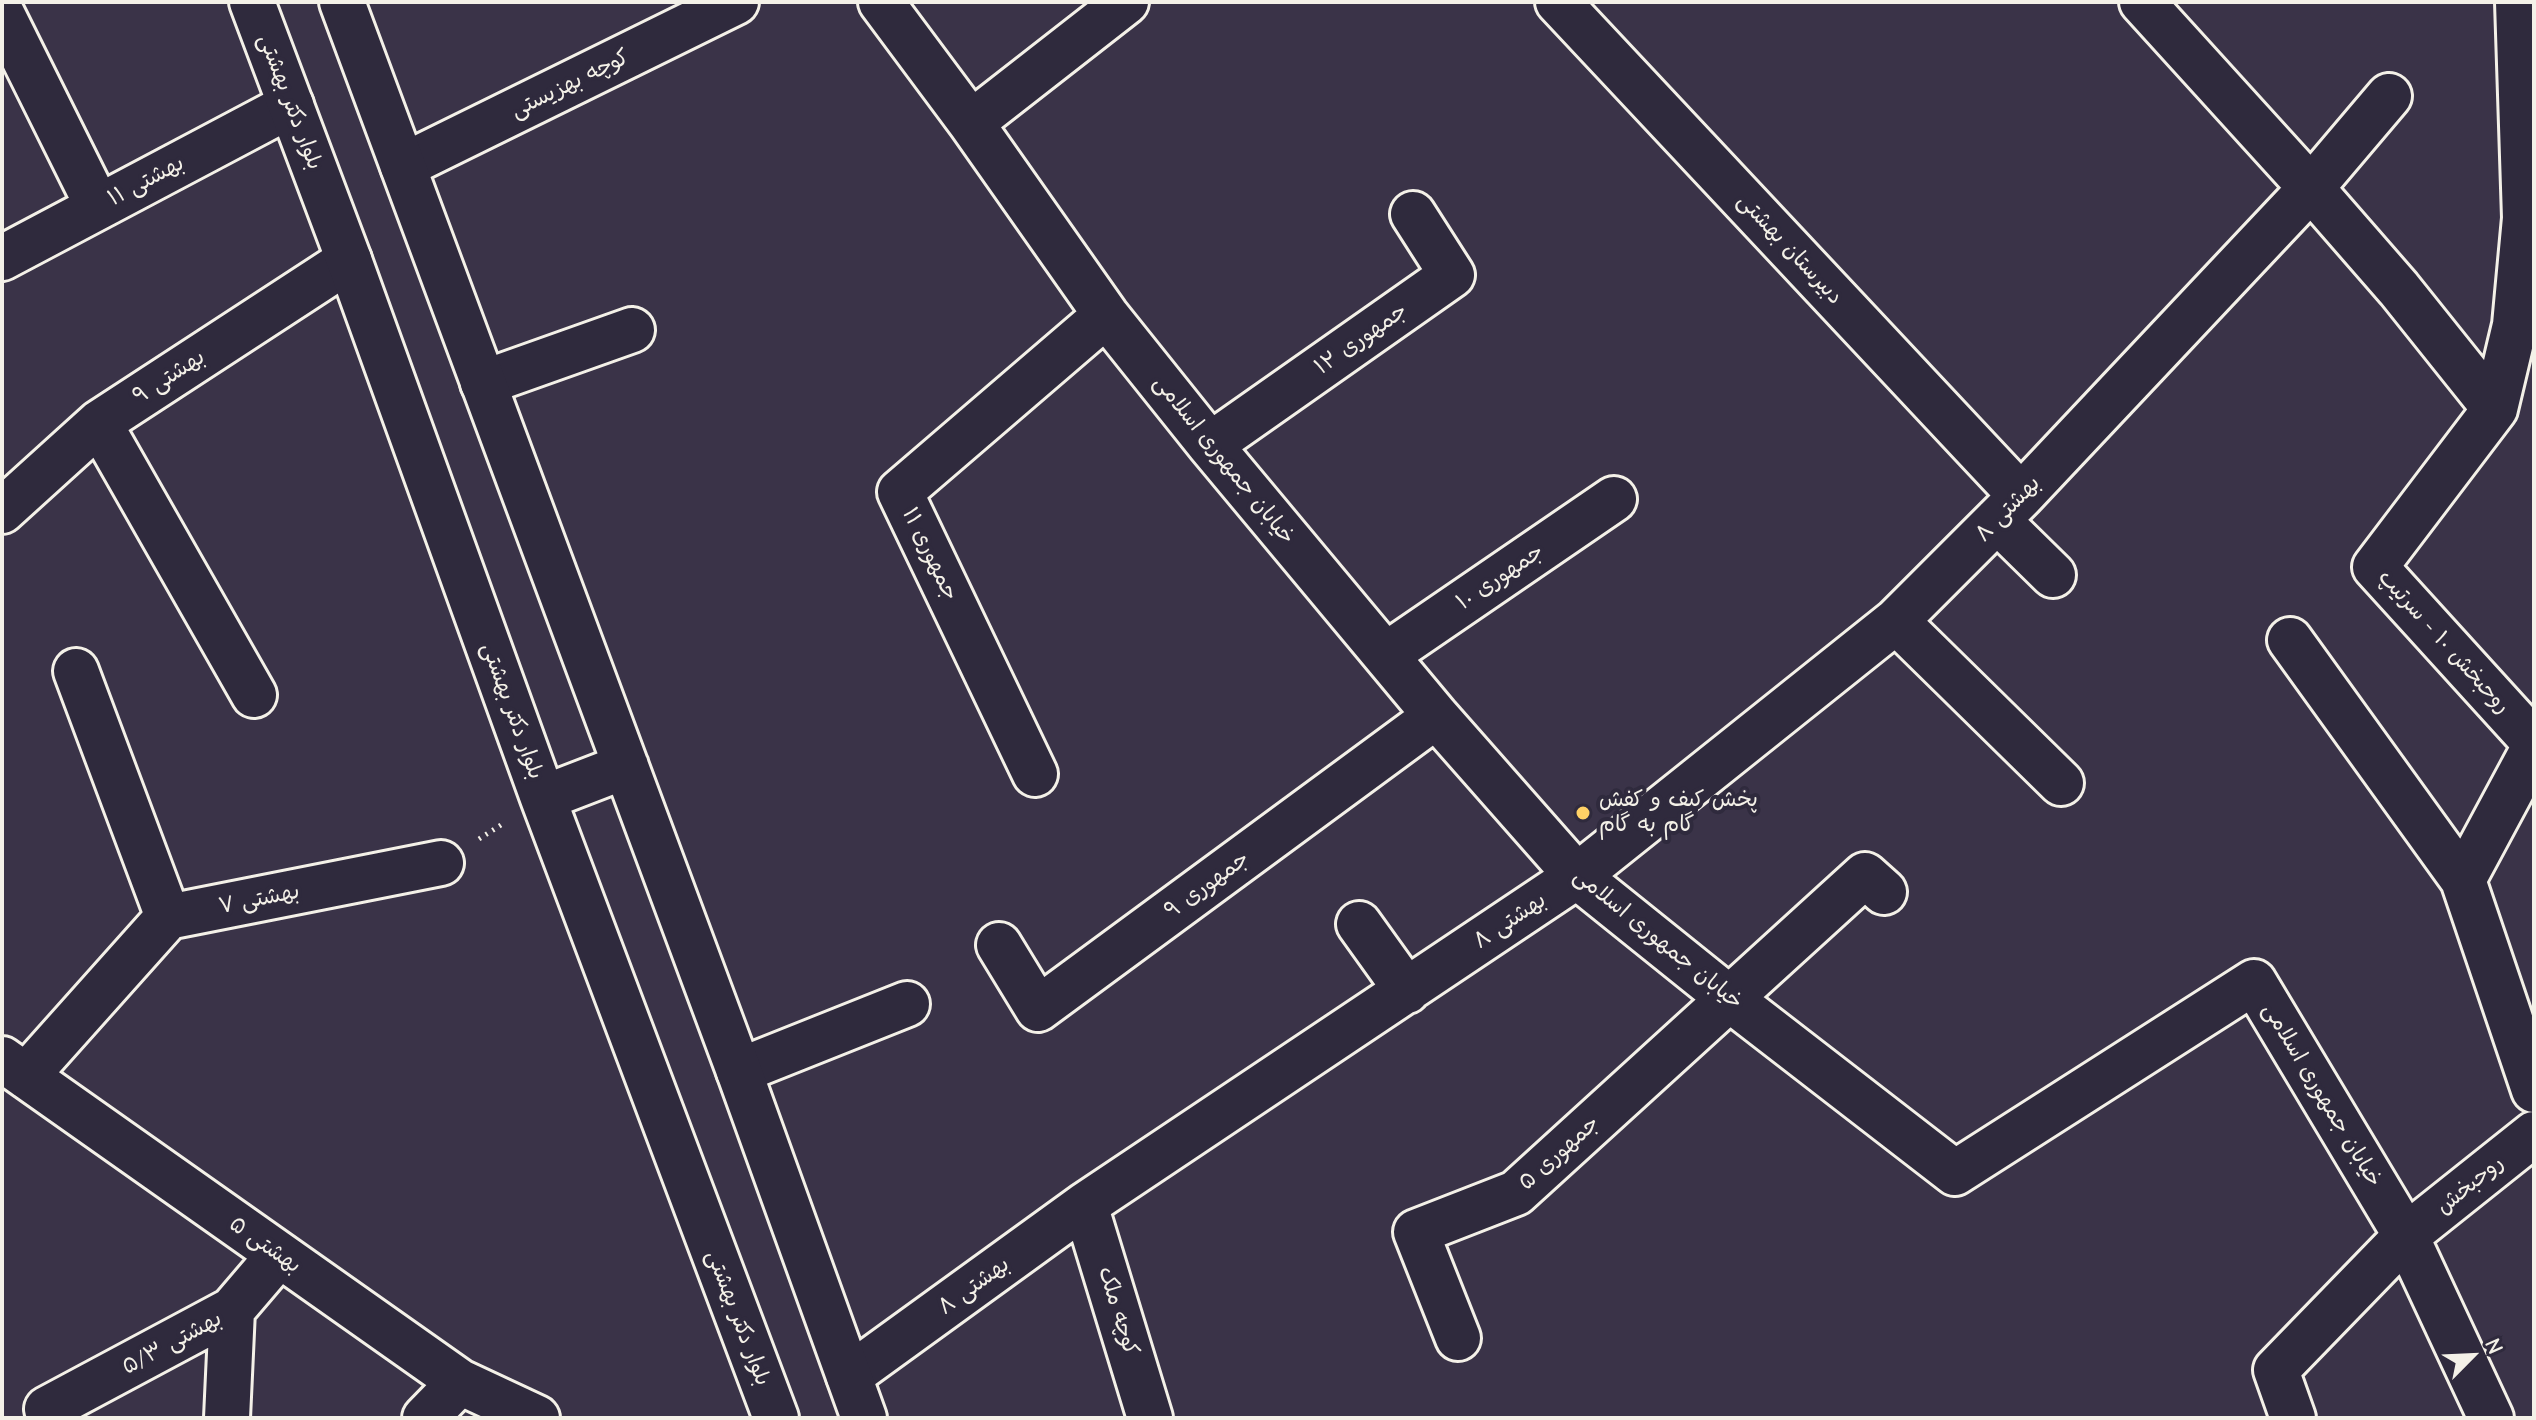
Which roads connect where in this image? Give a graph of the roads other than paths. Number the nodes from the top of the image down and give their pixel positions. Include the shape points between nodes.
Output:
1 (252, 2) edge
2 (342, 2) edge
3 (736, 2) edge
4 (881, 2) edge
5 (1126, 2) edge
6 (1558, 2) edge
7 (2142, 2) edge
8 (2518, 2) edge
9 (2, 14) edge
10 (2389, 96) dead end
11 (291, 105) junction
12 (971, 123) junction
13 (403, 166) junction
14 (2311, 188) junction
15 (98, 207) junction
16 (1413, 214) dead end
17 (2, 258) edge
18 (349, 260) junction
19 (1106, 315) junction
20 (632, 330) dead end
21 (2524, 334) edge
22 (483, 383) junction
23 (2495, 409) junction
24 (99, 423) junction
25 (1210, 445) junction
26 (1614, 499) dead end
27 (2009, 508) junction
28 (2, 511) edge
29 (2053, 575) dead end
30 (1896, 621) junction
31 (2290, 640) dead end
32 (1386, 655) junction
33 (76, 671) dead end
34 (254, 695) dead end
35 (1436, 716) junction
36 (2534, 742) edge
37 (2534, 748) edge
38 (626, 766) junction
39 (1035, 774) dead end
40 (2061, 783) dead end
41 (543, 798) junction
42 (441, 863) road end
43 (1577, 876) junction
44 (2463, 880) junction
45 (1884, 892) dead end
46 (168, 917) junction
47 (1359, 924) dead end
48 (999, 945) dead end
49 (1407, 991) junction
50 (1730, 999) junction
51 (907, 1004) dead end
52 (14, 1067) edge
53 (739, 1071) junction
54 (2534, 1090) edge
55 (2534, 1134) edge
56 (1085, 1205) junction
57 (2406, 1236) junction
58 (279, 1255) junction
59 (232, 1310) junction
60 (1458, 1338) dead end
61 (849, 1376) junction
62 (460, 1382) junction
63 (47, 1409) dead end
64 (227, 1418) edge
65 (425, 1418) edge
66 (537, 1418) edge
67 (776, 1418) edge
68 (864, 1418) edge
69 (1150, 1418) edge
70 (2293, 1418) edge
71 (2491, 1418) edge

1 - 11 street, بلوار دکتر بهشتی
2 - 13 street
3 - 13 street, کوچه بهزیستی
4 - 12 street, خیابان جمهوری اسلامی
5 - 12 street
6 - 27 street, دبیرستان بهشتی
7 - 14 street
8 - 21 street, روحبخش ۱۰ - سرتیپ
9 - 15 street
10 - 14 street, بهشتی ۸
11 - 15 street, بهشتی ۱۱
11 - 18 street, بلوار دکتر بهشتی
12 - 19 street, خیابان جمهوری اسلامی
13 - 22 street
14 - 23 street
14 - 27 street, بهشتی ۸
15 - 17 street, بهشتی ۱۱
16 - 25 street, جمهوری ۱۲ via 1452,275
18 - 24 street, بهشتی ۹
18 - 41 street, بلوار دکتر بهشتی
19 - 25 street, خیابان جمهوری اسلامی
19 - 39 street, جمهوری ۱۱ via 900,492
20 - 22 street
21 - 23 street, روحبخش ۱۰ - سرتیپ
22 - 38 street
23 - 36 street, روحبخش ۱۰ - سرتیپ via 2375,567
24 - 28 street, بهشتی ۹
24 - 34 street
25 - 32 street, خیابان جمهوری اسلامی
26 - 32 street, جمهوری ۱۰
27 - 29 street, دبیرستان بهشتی
27 - 30 street, بهشتی ۸
30 - 40 street
30 - 43 street, بهشتی ۸
31 - 44 street
32 - 35 street, خیابان جمهوری اسلامی
33 - 46 street
35 - 43 street, خیابان جمهوری اسلامی
35 - 48 street, جمهوری ۹ via 1038,1009
37 - 44 street
38 - 41 street
38 - 53 street
41 - 67 street, بلوار دکتر بهشتی
42 - 46 street, بهشتی ۷
43 - 49 street, بهشتی ۸
43 - 50 street, خیابان جمهوری اسلامی
44 - 54 street
45 - 50 street via 1865,875
46 - 52 street
47 - 49 street
49 - 56 street, بهشتی ۸
50 - 57 street, خیابان جمهوری اسلامی via 1955,1173 2254,982
50 - 60 street, جمهوری ۵ via 1516,1193 1416,1232
51 - 53 street
52 - 58 street, بهشتی ۵
53 - 61 street
55 - 57 street, روحبخش
56 - 61 street, بهشتی ۸
56 - 69 street, کوچه ملک
57 - 70 street, روحبخش via 2276,1370
57 - 71 street
58 - 59 street, بهشتی ۵/۳
58 - 62 street, بهشتی ۵
59 - 63 street, بهشتی ۵/۳
59 - 64 street
61 - 68 street
62 - 65 street
62 - 66 street, بهشتی ۵

